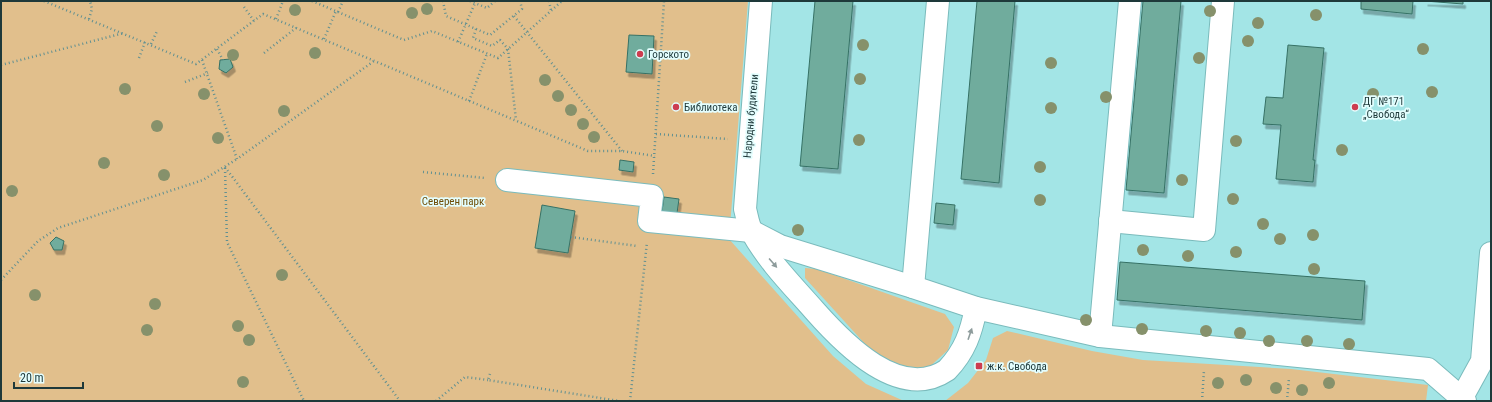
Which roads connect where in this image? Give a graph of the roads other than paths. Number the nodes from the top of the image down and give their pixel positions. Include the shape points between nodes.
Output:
1 (762, 1) edge
2 (938, 1) edge
3 (1130, 1) edge
4 (1223, 1) edge
5 (507, 180) road end
6 (1110, 221) junction
7 (751, 231) junction
8 (1491, 253) edge
9 (913, 287) junction
10 (976, 308) junction
11 (1488, 315) edge
12 (1100, 336) junction
13 (1462, 400) edge

1 - 7 street, Народни будители via 745,209
2 - 9 street
3 - 6 street
4 - 6 street via 1204,230
5 - 7 street via 652,196 649,221
6 - 12 street
7 - 9 street via 780,246
7 -> 10 street, Народни будители via 768,258 847,348 871,370 898,384 921,387 940,377 959,358 965,347 972,330
8 - 11 street
9 - 10 street
10 - 12 street
11 - 13 street via 1482,361
12 - 13 street via 1428,369

